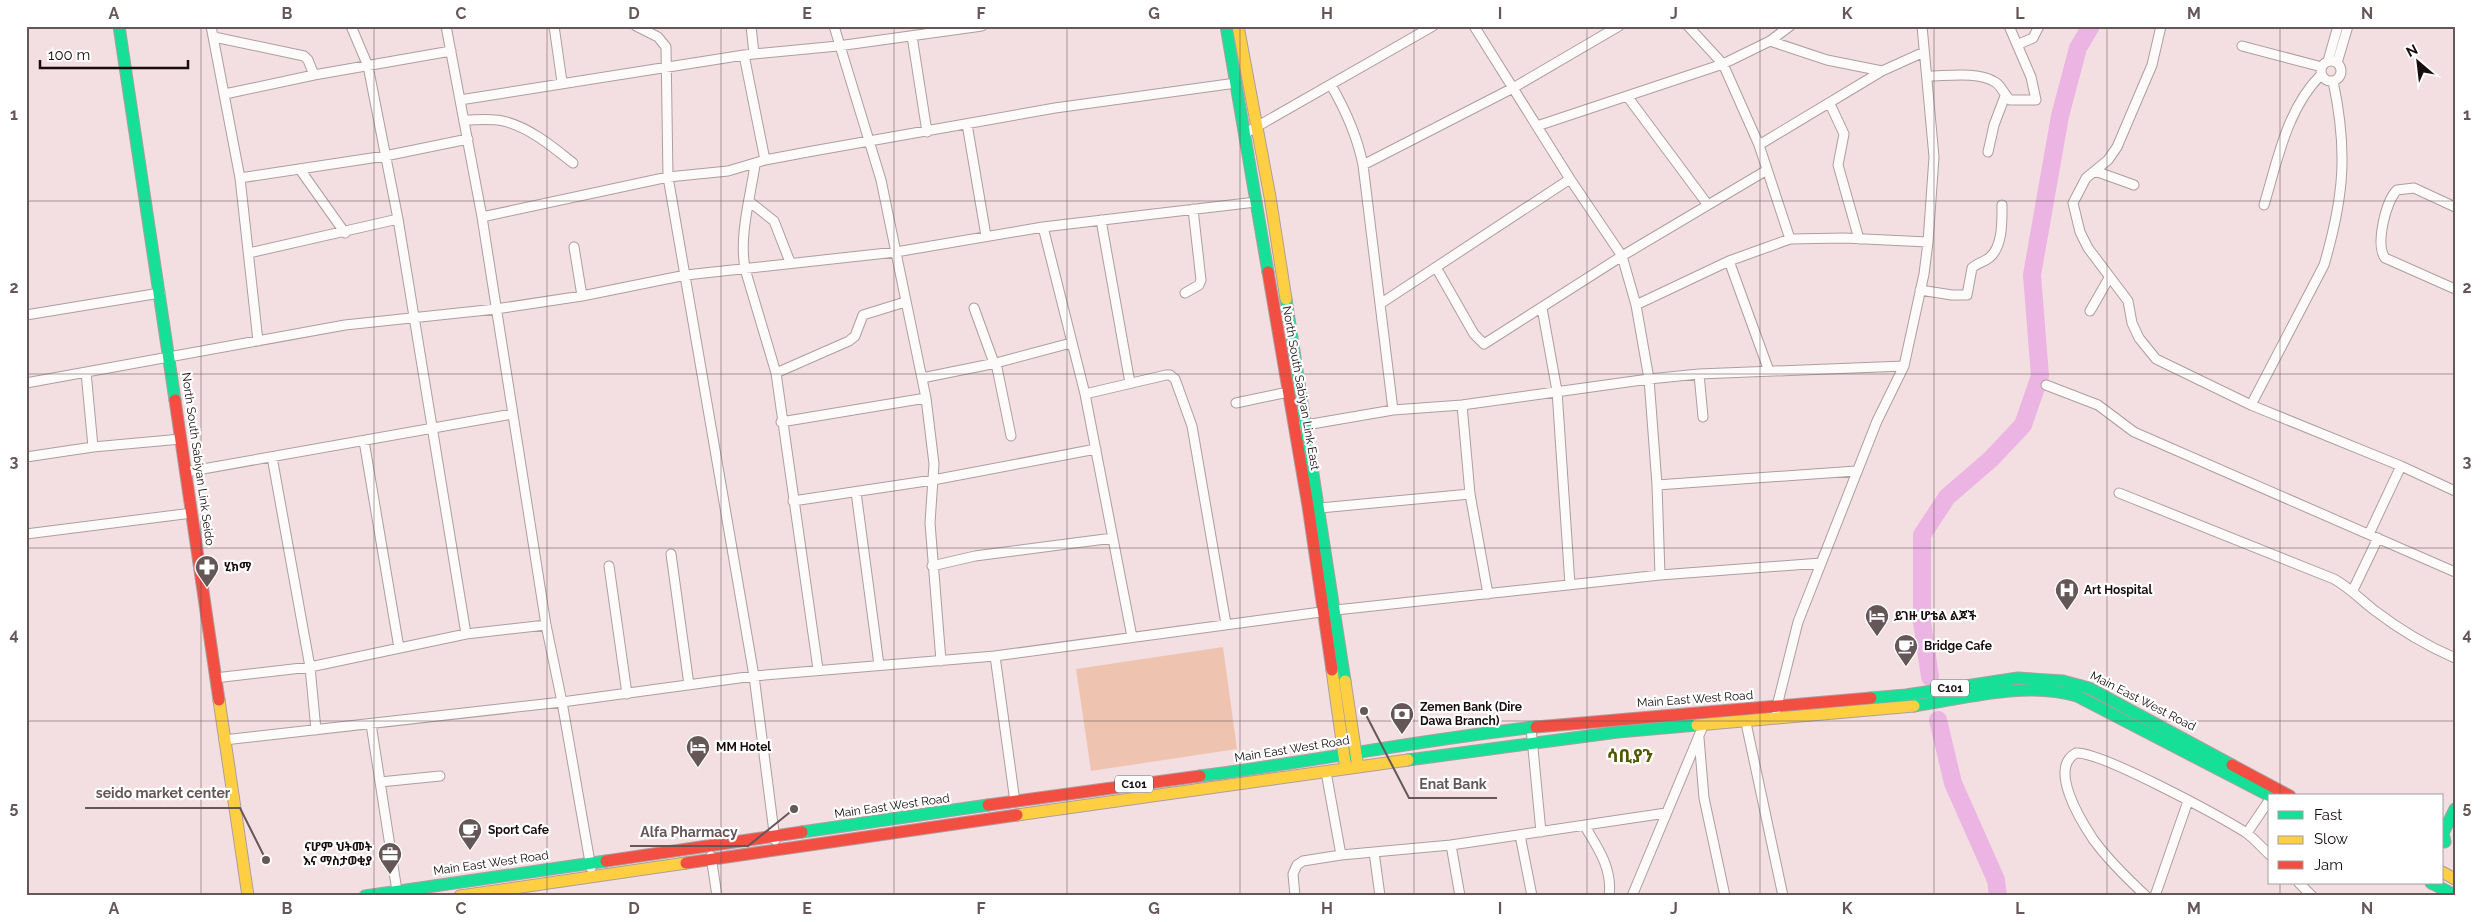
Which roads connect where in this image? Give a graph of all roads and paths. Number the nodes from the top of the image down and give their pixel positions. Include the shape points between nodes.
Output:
1 (119, 26) edge
2 (212, 26) edge
3 (351, 26) edge
4 (446, 26) edge
5 (554, 26) edge
6 (636, 26) edge
7 (750, 26) edge
8 (834, 26) edge
9 (982, 26) edge
10 (1226, 26) edge
11 (1238, 26) edge
12 (1433, 26) edge
13 (1474, 26) edge
14 (1619, 26) edge
15 (1688, 26) edge
16 (1790, 26) edge
17 (1922, 26) edge
18 (2009, 26) edge
19 (2039, 26) edge
20 (2161, 26) edge
21 (2338, 26) edge
22 (2348, 26) edge
23 (921, 31) edge
24 (912, 36) junction
25 (214, 37) junction
26 (1770, 41) junction
27 (2019, 44) junction
28 (838, 46) junction
29 (2242, 46) dead end
30 (451, 51) junction
31 (1924, 52) junction
32 (754, 54) junction
33 (744, 55) junction
34 (1723, 64) junction
35 (368, 66) junction
36 (667, 66) junction
37 (2327, 67) junction
38 (1882, 71) junction
39 (314, 75) junction
40 (1928, 76) junction
41 (2333, 81) junction
42 (562, 82) junction
43 (1236, 83) junction
44 (1331, 85) junction
45 (1513, 88) junction
46 (225, 94) junction
47 (1627, 96) junction
48 (2005, 96) junction
49 (460, 100) junction
50 (1830, 104) junction
51 (464, 120) junction
52 (967, 124) junction
53 (1537, 126) junction
54 (1256, 129) junction
55 (927, 132) junction
56 (1244, 134) junction
57 (468, 139) junction
58 (870, 142) junction
59 (1759, 145) junction
60 (1988, 152) dead end
61 (385, 156) junction
62 (765, 160) junction
63 (573, 163) dead end
64 (755, 165) junction
65 (1363, 165) junction
66 (1767, 170) junction
67 (301, 171) junction
68 (2095, 171) junction
69 (668, 177) junction
70 (240, 178) junction
71 (1570, 179) junction
72 (2134, 185) dead end
73 (750, 202) junction
74 (1256, 202) junction
75 (1708, 205) junction
76 (2002, 205) dead end
77 (2264, 205) dead end
78 (2455, 207) edge
79 (1193, 209) junction
80 (482, 217) junction
81 (398, 219) junction
82 (1101, 220) junction
83 (1043, 226) junction
84 (345, 233) junction
85 (986, 236) junction
86 (1790, 239) junction
87 (1859, 239) junction
88 (1928, 242) junction
89 (574, 247) dead end
90 (896, 252) junction
91 (249, 253) junction
92 (1622, 256) junction
93 (1729, 261) junction
94 (790, 262) junction
95 (744, 269) junction
96 (1437, 269) junction
97 (686, 275) junction
98 (2109, 278) junction
99 (2455, 289) edge
100 (1920, 290) junction
101 (160, 293) junction
102 (1185, 293) dead end
103 (582, 296) junction
104 (905, 302) junction
105 (1380, 304) junction
106 (1636, 305) junction
107 (974, 308) dead end
108 (1542, 308) junction
109 (496, 309) junction
110 (2090, 311) dead end
111 (26, 315) edge
112 (414, 320) junction
113 (258, 340) junction
114 (1071, 343) junction
115 (169, 357) junction
116 (995, 363) junction
117 (1904, 366) junction
118 (1769, 371) junction
119 (86, 372) junction
120 (776, 373) junction
121 (1699, 374) junction
122 (922, 378) junction
123 (1649, 379) junction
124 (26, 383) edge
125 (1130, 383) junction
126 (2046, 385) dead end
127 (1557, 391) junction
128 (1288, 392) junction
129 (1085, 394) junction
130 (926, 398) junction
131 (1236, 402) dead end
132 (1462, 405) junction
133 (2251, 405) junction
134 (1393, 410) junction
135 (512, 414) junction
136 (1703, 417) dead end
137 (781, 422) junction
138 (1299, 426) junction
139 (432, 429) junction
140 (1011, 436) dead end
141 (181, 439) junction
142 (364, 441) junction
143 (92, 447) junction
144 (1096, 449) junction
145 (26, 457) edge
146 (272, 457) junction
147 (2401, 466) junction
148 (1856, 471) junction
149 (186, 472) junction
150 (933, 480) junction
151 (1658, 485) junction
152 (2455, 491) edge
153 (856, 492) junction
154 (2119, 493) dead end
155 (1470, 494) junction
156 (793, 502) junction
157 (1320, 508) junction
158 (192, 513) junction
159 (26, 534) edge
160 (2369, 534) junction
161 (1113, 538) junction
162 (2378, 538) junction
163 (670, 554) dead end
164 (1821, 563) junction
165 (609, 566) dead end
166 (932, 566) junction
167 (2455, 572) edge
168 (1660, 575) junction
169 (1570, 585) junction
170 (2353, 590) junction
171 (1488, 594) junction
172 (1336, 610) junction
173 (1324, 612) junction
174 (1226, 624) junction
175 (546, 625) junction
176 (466, 634) junction
177 (1132, 637) junction
178 (399, 648) junction
179 (995, 656) junction
180 (2455, 658) edge
181 (942, 662) junction
182 (879, 665) junction
183 (310, 667) junction
184 (818, 669) junction
185 (754, 676) junction
186 (215, 678) junction
187 (688, 685) junction
188 (1996, 687) junction
189 (628, 694) junction
190 (2100, 694) junction
191 (1855, 699) junction
192 (562, 702) junction
193 (2094, 705) junction
194 (1776, 706) junction
195 (1856, 712) junction
196 (1774, 720) junction
197 (1746, 723) junction
198 (371, 724) junction
199 (1531, 728) junction
200 (316, 730) junction
201 (1701, 732) junction
202 (224, 740) junction
203 (1532, 744) junction
204 (1356, 753) junction
205 (1344, 754) junction
206 (1282, 766) junction
207 (1358, 766) junction
208 (1346, 768) junction
209 (2230, 769) junction
210 (1326, 772) junction
211 (440, 776) dead end
212 (1283, 778) junction
213 (380, 782) junction
214 (1139, 783) junction
215 (2270, 794) edge
216 (1062, 795) junction
217 (1140, 797) junction
218 (2188, 801) junction
219 (2268, 801) edge
220 (1015, 802) junction
221 (996, 805) junction
222 (1064, 808) junction
223 (2455, 809) edge
224 (1666, 813) junction
225 (998, 818) junction
226 (1584, 825) junction
227 (2444, 831) edge
228 (1541, 832) junction
229 (2247, 833) junction
230 (2455, 834) edge
231 (1520, 835) junction
232 (775, 836) junction
233 (2444, 844) edge
234 (1451, 845) junction
235 (710, 846) junction
236 (777, 851) junction
237 (1374, 852) junction
238 (2268, 853) edge
239 (1341, 855) junction
240 (712, 860) junction
241 (590, 863) junction
242 (592, 876) junction
243 (2300, 884) edge
244 (2433, 884) edge
245 (397, 891) junction
246 (424, 892) edge
247 (2455, 895) edge
248 (248, 896) edge
249 (365, 896) edge
250 (460, 896) edge
251 (717, 896) edge
252 (1295, 896) edge
253 (1380, 896) edge
254 (1460, 896) edge
255 (1532, 896) edge
256 (1608, 896) edge
257 (1632, 896) edge
258 (1725, 896) edge
259 (1783, 896) edge
260 (2146, 896) edge
261 (2155, 896) edge
262 (2312, 896) edge

1 - 101 main road, North South Sabiyan Link Seido
2 - 25 street
3 - 35 street
4 - 30 street
5 - 42 street
6 - 36 street via 663,42
7 - 32 street
8 - 28 street
9 - 23 street
10 - 43 main road, North South Sabiyan Link East
11 - 54 main road, North South Sabiyan Link East
12 - 44 street
13 - 45 street
14 - 45 street
15 - 34 street
16 - 26 street
17 - 31 street
18 - 27 street
19 - 27 street via 2033,38
20 - 68 street via 2152,65 2117,147
21 - 37 street
22 - 37 street
23 - 24 street
24 - 28 street
24 - 55 street
25 - 39 street via 304,56
25 - 46 street
26 - 34 street
26 - 38 street via 1827,60
27 - 48 street via 2037,98 2033,101 2010,100
28 - 32 street
28 - 58 street
29 - 37 street
30 - 35 street
30 - 49 street
31 - 38 street
31 - 40 street
32 - 33 street
33 - 36 street
33 - 62 street
34 - 47 street
34 - 59 street
35 - 39 street
35 - 61 street
36 - 42 street
36 - 69 street
37 - 41 street via 2324,79
37 - 41 street via 2341,71
37 - 77 street via 2307,89 2284,138
38 - 50 street
39 - 46 street
40 - 48 street via 1990,79 1999,85
40 - 88 street via 1934,157
41 - 133 street via 2343,155 2338,211 2331,240 2324,265
42 - 49 street
43 - 52 street via 1055,108
43 - 56 main road, North South Sabiyan Link East
44 - 54 street
44 - 65 street via 1349,116
45 - 53 street
45 - 65 street
46 - 70 street
47 - 53 street
47 - 75 street
48 - 60 street
49 - 51 street
50 - 59 street
50 - 87 street via 1844,134 1838,165
51 - 57 street
51 - 63 street via 502,121 520,127
52 - 55 street
52 - 85 street
53 - 71 street
54 - 56 street
54 - 138 main road, North South Sabiyan Link East via 1270,197
55 - 58 street
56 - 74 main road, North South Sabiyan Link East
57 - 61 street
57 - 80 street
58 - 62 street
58 - 90 street via 882,180
59 - 66 street
61 - 67 street
61 - 81 street
62 - 64 street
64 - 69 street via 707,175
64 - 73 street
65 - 105 street
66 - 75 street
66 - 86 street
67 - 70 street
67 - 84 street
68 - 72 street
68 - 98 street via 2076,194 2074,211 2088,248
69 - 80 street
69 - 97 street
70 - 91 street
71 - 92 street
71 - 96 street
73 - 94 street via 774,221
73 - 95 street via 743,234
74 - 79 street
74 - 128 main road, North South Sabiyan Link East
75 - 92 street
76 - 100 street via 1998,243 1991,256 1972,268 1967,295 1952,296
78 - 99 street via 2414,188 2397,190 2392,194 2382,230 2381,248 2385,258
79 - 82 street
79 - 102 street via 1201,280 1199,285
80 - 109 street
81 - 84 street
81 - 112 street
82 - 83 street
82 - 125 street
83 - 85 street
83 - 114 street
84 - 91 street
85 - 90 street
86 - 87 street
86 - 93 street
87 - 88 street
88 - 100 street
89 - 103 street
90 - 94 street
90 - 104 street
91 - 113 street
92 - 106 street
92 - 108 street
93 - 106 street
93 - 118 street
94 - 95 street
95 - 97 street
95 - 120 street
96 - 105 street
96 - 108 street via 1474,334 1484,344
97 - 103 street
97 - 185 street
98 - 110 street
98 - 133 street via 2128,301 2139,338 2156,360
100 - 117 street
101 - 111 street
101 - 115 main road, North South Sabiyan Link Seido
103 - 109 street
104 - 120 street via 863,315 855,336 849,341
104 - 122 street
105 - 134 street
106 - 123 street
107 - 116 street
108 - 127 street
109 - 112 street
109 - 135 street
112 - 113 street via 345,326
112 - 139 street
113 - 115 street
114 - 116 street
114 - 129 street
115 - 119 street
115 - 141 main road, North South Sabiyan Link Seido
116 - 122 street
116 - 140 street
117 - 118 street
117 - 148 street
118 - 121 street
119 - 124 street
119 - 143 street
120 - 137 street
121 - 123 street
121 - 136 street
122 - 130 street
123 - 127 street
123 - 151 street
125 - 129 street
125 - 174 street via 1170,374 1180,388 1192,426
126 - 160 street via 2098,405 2134,432
127 - 132 street
127 - 169 street
128 - 131 street
128 - 138 main road, North South Sabiyan Link East
129 - 144 street
130 - 137 street
130 - 150 street via 933,440
132 - 134 street
132 - 155 street
133 - 147 street
134 - 138 street
135 - 139 street
135 - 175 street
137 - 156 street
138 - 157 main road, North South Sabiyan Link East
138 - 173 main road, North South Sabiyan Link East
139 - 142 street
139 - 176 street
141 - 143 street
141 - 149 main road, North South Sabiyan Link Seido
142 - 146 street
142 - 178 street
143 - 145 street
144 - 150 street
144 - 161 street
146 - 149 street
146 - 183 street
147 - 152 street
147 - 160 street
148 - 151 street
148 - 164 street
149 - 158 main road, North South Sabiyan Link Seido
150 - 153 street
150 - 166 street via 930,513
151 - 168 street
153 - 156 street
153 - 182 street
154 - 170 street via 2274,553
155 - 157 street
155 - 171 street
156 - 184 street
157 - 172 main road, North South Sabiyan Link East
158 - 159 street
158 - 186 main road, North South Sabiyan Link Seido
160 - 162 street
161 - 166 street via 975,556
161 - 177 street
162 - 167 street
162 - 170 street
163 - 187 street
164 - 168 street
164 - 194 street via 1798,622
165 - 189 street
166 - 181 street
168 - 169 street
169 - 171 street
170 - 180 street via 2372,609 2413,638
171 - 172 street
172 - 173 street
172 - 204 main road, North South Sabiyan Link East
173 - 174 street
173 - 205 main road, North South Sabiyan Link East
174 - 177 street
175 - 176 street
175 - 192 street
176 - 178 street
177 - 179 street
178 - 183 street
179 - 181 street
179 - 220 street
181 - 182 street
182 - 184 street
183 - 186 street
183 - 200 street
184 - 185 street
185 - 187 street
185 - 232 street
186 - 202 main road, North South Sabiyan Link Seido
187 - 189 street
188 - 190 main road, Main East West Road via 2036,677 2064,681
188 - 191 main road, Main East West Road / C101
188 - 193 main road, Main East West Road via 2055,691 2077,696
188 - 195 main road, Main East West Road / C101 via 1909,707
189 - 192 street
190 - 193 main road
190 - 209 main road, Main East West Road
191 - 194 main road, Main East West Road / C101
191 - 195 main road
192 - 198 street
192 - 241 street
193 - 209 main road, Main East West Road
194 - 196 street
194 - 199 main road, Main East West Road / C101
195 - 196 main road, Main East West Road / C101
196 - 197 main road, Main East West Road / C101
197 - 201 main road, Main East West Road / C101
197 - 259 street
198 - 200 street
198 - 213 street
199 - 203 street
199 - 204 main road, Main East West Road / C101
200 - 202 street
201 - 203 main road, Main East West Road / C101 via 1618,732
201 - 224 street
201 - 258 street via 1704,798
202 - 248 main road, North South Sabiyan Link Seido
203 - 207 main road, Main East West Road / C101
203 - 228 street
204 - 205 main road, Main East West Road / C101
204 - 207 main road, North South Sabiyan Link East
205 - 206 main road, Main East West Road / C101
205 - 208 main road, North South Sabiyan Link East
206 - 212 main road
206 - 214 main road, Main East West Road / C101
207 - 208 main road, Main East West Road / C101
208 - 210 main road, Main East West Road / C101
209 - 215 main road, Main East West Road
210 - 212 main road, Main East West Road / C101
210 - 239 street
211 - 213 street
212 - 217 main road, Main East West Road / C101
213 - 245 street
214 - 216 main road, Main East West Road / C101
214 - 217 main road
216 - 220 main road, Main East West Road / C101
216 - 222 main road
217 - 222 main road, Main East West Road / C101
218 - 229 street
218 - 260 street via 2107,762 2080,753 2072,755 2066,762 2065,784 2093,839
218 - 261 street
219 - 229 street
220 - 221 main road, Main East West Road / C101
221 - 225 main road
221 - 232 main road, Main East West Road / C101
222 - 225 main road, Main East West Road / C101
223 - 227 main road
224 - 226 street
224 - 257 street
225 - 236 main road, Main East West Road / C101
226 - 228 street
226 - 256 street via 1600,850 1608,873
228 - 231 street
229 - 238 street
230 - 233 main road
231 - 234 street
231 - 255 street
232 - 235 main road, Main East West Road / C101
232 - 236 street
234 - 237 street
234 - 254 street
235 - 240 street
235 - 241 main road, Main East West Road / C101
236 - 240 main road, Main East West Road / C101
237 - 239 street
237 - 253 street
239 - 252 street via 1303,861 1297,865 1293,874
240 - 242 main road, Main East West Road / C101
240 - 251 street
241 - 242 street
241 - 246 main road, Main East West Road / C101
242 - 250 main road, Main East West Road / C101
243 - 262 street
244 - 247 main road
245 - 246 main road, Main East West Road / C101
245 - 249 main road, Main East West Road / C101

